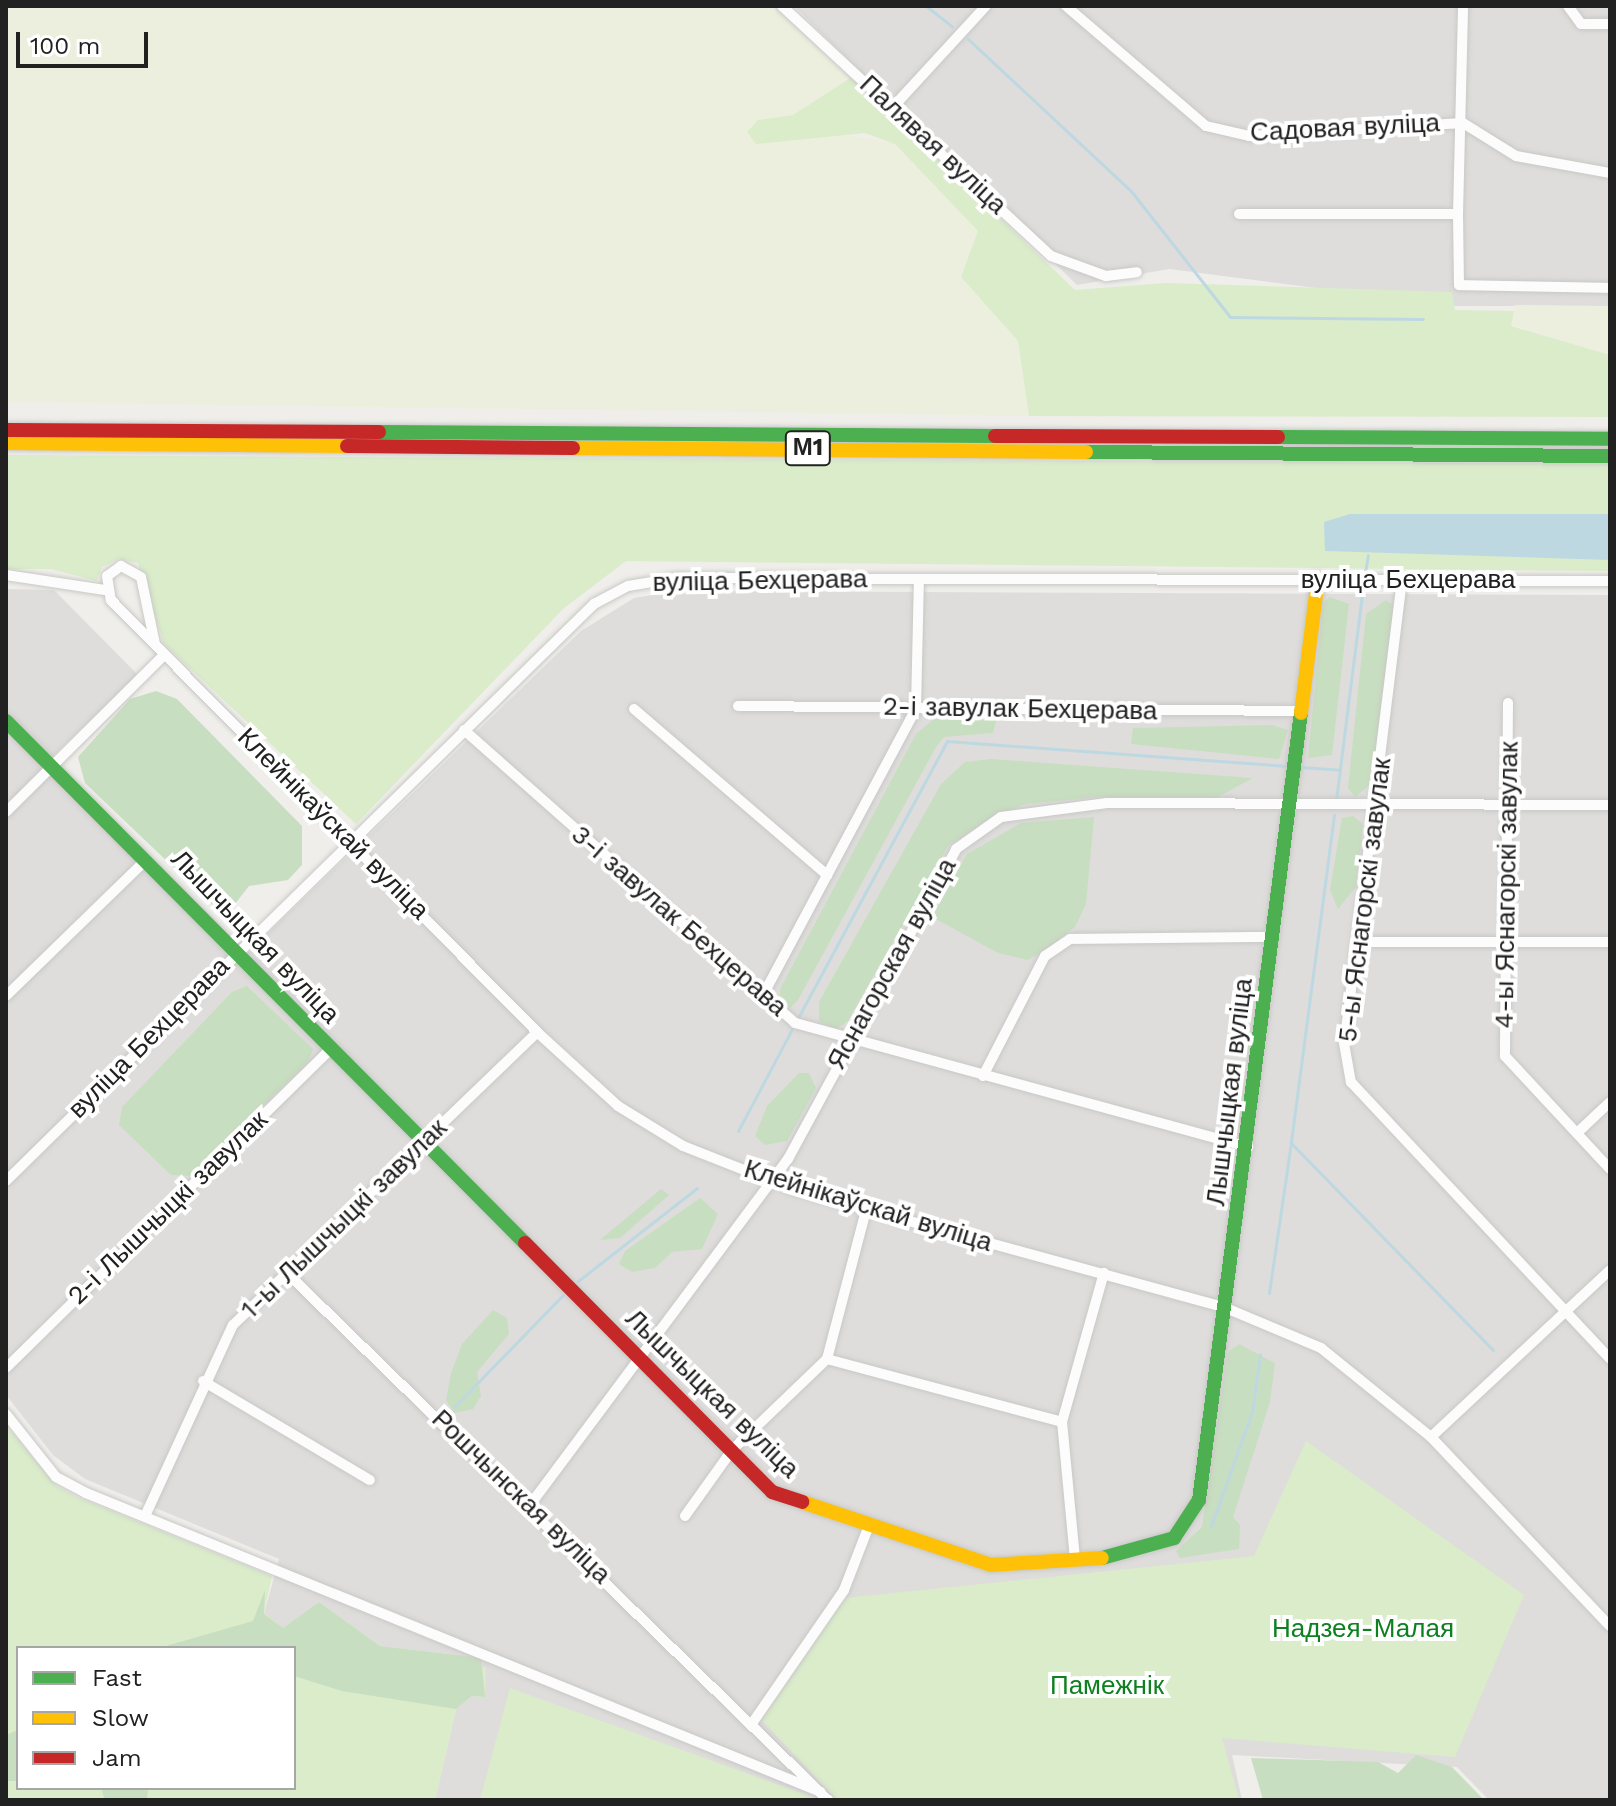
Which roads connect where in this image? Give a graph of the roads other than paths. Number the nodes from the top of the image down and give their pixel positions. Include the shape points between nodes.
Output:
1 (782, 6) edge
2 (986, 6) edge
3 (1066, 6) edge
4 (1463, 6) edge
5 (1568, 6) edge
6 (1610, 24) edge
7 (893, 107) junction
8 (1463, 123) junction
9 (1610, 173) edge
10 (1239, 214) dead end
11 (1458, 214) junction
12 (1137, 272) dead end
13 (1610, 288) edge
14 (6, 430) edge
15 (1610, 439) edge
16 (6, 443) edge
17 (1610, 456) edge
18 (6, 575) edge
19 (919, 579) junction
20 (1318, 579) junction
21 (1402, 580) junction
22 (1610, 581) edge
23 (105, 590) junction
24 (155, 644) junction
25 (164, 655) junction
26 (1508, 703) dead end
27 (738, 706) dead end
28 (916, 708) junction
29 (634, 709) dead end
30 (1301, 711) junction
31 (6, 721) edge
32 (464, 730) junction
33 (52, 766) junction
34 (1289, 805) junction
35 (1610, 805) edge
36 (1376, 807) junction
37 (1507, 807) junction
38 (6, 812) edge
39 (352, 843) junction
40 (146, 860) junction
41 (827, 875) junction
42 (1273, 937) junction
43 (1359, 942) junction
44 (1505, 942) junction
45 (1610, 942) edge
46 (235, 953) junction
47 (6, 996) edge
48 (762, 997) junction
49 (537, 1032) junction
50 (849, 1040) junction
51 (331, 1049) junction
52 (983, 1076) junction
53 (1610, 1102) edge
54 (1577, 1133) junction
55 (424, 1143) junction
56 (1248, 1147) junction
57 (1610, 1169) edge
58 (6, 1181) edge
59 (772, 1182) junction
60 (866, 1210) junction
61 (1610, 1270) edge
62 (287, 1273) junction
63 (1104, 1273) junction
64 (1226, 1308) junction
65 (1563, 1309) junction
66 (637, 1357) junction
67 (827, 1359) junction
68 (1610, 1359) edge
69 (6, 1368) edge
70 (203, 1381) junction
71 (6, 1414) edge
72 (1062, 1422) junction
73 (1431, 1437) junction
74 (732, 1450) junction
75 (370, 1480) dead end
76 (530, 1505) junction
77 (145, 1516) junction
78 (685, 1516) dead end
79 (868, 1528) junction
80 (1075, 1559) junction
81 (1610, 1626) edge
82 (753, 1722) junction
83 (825, 1796) edge

1 - 7 street, Палявая вуліца
2 - 7 street
3 - 8 street, Садовая вуліца via 1206,126 1249,136
4 - 8 street
5 - 6 street via 1581,24
7 - 12 street, Палявая вуліца via 993,209 1051,256 1106,276
8 - 9 street, Садовая вуліца via 1516,156
8 - 11 street
10 - 11 street
11 - 13 street via 1459,285
14 - 15 main road, М1
16 - 17 main road, М1
18 - 23 street
19 - 20 street, вуліца Бехцерава
19 - 28 street
19 - 32 street, вуліца Бехцерава via 676,578 628,586 594,604
20 - 21 street, вуліца Бехцерава
20 - 30 main road, Лышчыцкая вуліца
21 - 22 street, вуліца Бехцерава
21 - 36 street, 5-ы Яснагорскі завулак
23 - 24 street, Клейнікаўскай вуліца
23 - 24 street via 112,571 137,571
24 - 25 street, Клейнікаўскай вуліца
25 - 33 street
25 - 39 street, Клейнікаўскай вуліца
26 - 37 street, 4-ы Яснагорскі завулак
27 - 28 street, 2-і завулак Бехцерава
28 - 30 street, 2-і завулак Бехцерава
28 - 41 street
29 - 41 street
30 - 34 main road, Лышчыцкая вуліца
31 - 33 main road, Лышчыцкая вуліца
32 - 39 street, вуліца Бехцерава
32 - 48 street, 3-і завулак Бехцерава
33 - 38 street
33 - 40 main road, Лышчыцкая вуліца
34 - 36 street, Яснагорская вуліца
34 - 42 main road, Лышчыцкая вуліца
34 - 50 street, Яснагорская вуліца via 1107,803 1001,817 956,849
35 - 37 street, Яснагорская вуліца
36 - 37 street, Яснагорская вуліца
36 - 43 street, 5-ы Яснагорскі завулак
37 - 44 street, 4-ы Яснагорскі завулак
39 - 46 street, вуліца Бехцерава
39 - 49 street, Клейнікаўскай вуліца
40 - 46 main road, Лышчыцкая вуліца
40 - 47 street
41 - 48 street
42 - 52 street via 1070,939 1045,956
42 - 56 main road, Лышчыцкая вуліца
43 - 44 street
43 - 65 street, 5-ы Яснагорскі завулак via 1344,1043 1351,1082
44 - 45 street
44 - 54 street, 4-ы Яснагорскі завулак via 1505,1056
46 - 51 main road, Лышчыцкая вуліца
46 - 58 street, вуліца Бехцерава
48 - 50 street, 3-і завулак Бехцерава via 795,1023
49 - 55 street, 1-ы Лышчыцкі завулак
49 - 59 street, Клейнікаўскай вуліца via 618,1106 683,1146
50 - 52 street, 3-і завулак Бехцерава
50 - 59 street, Яснагорская вуліца
51 - 55 main road, Лышчыцкая вуліца
51 - 69 street, 2-і Лышчыцкі завулак
52 - 56 street, 3-і завулак Бехцерава
53 - 54 street
54 - 57 street, 4-ы Яснагорскі завулак
55 - 62 street, 1-ы Лышчыцкі завулак
55 - 66 main road, Лышчыцкая вуліца
56 - 64 main road, Лышчыцкая вуліца
59 - 60 street, Клейнікаўскай вуліца
59 - 66 street, Яснагорская вуліца
60 - 63 street, Клейнікаўскай вуліца
60 - 67 street
61 - 65 street
62 - 70 street, 1-ы Лышчыцкі завулак via 233,1325
62 - 76 street, Рошчынская вуліца
63 - 64 street, Клейнікаўскай вуліца
63 - 72 street
64 - 73 street, Клейнікаўскай вуліца via 1321,1348
64 - 80 main road, Лышчыцкая вуліца via 1191,1520 1154,1549
65 - 68 street, 5-ы Яснагорскі завулак
65 - 73 street
66 - 74 main road, Лышчыцкая вуліца
66 - 76 street, Яснагорская вуліца
67 - 72 street
67 - 74 street
70 - 75 street
70 - 77 street, 1-ы Лышчыцкі завулак
71 - 77 street via 56,1477
72 - 80 street
73 - 81 street, Клейнікаўскай вуліца
74 - 78 street
74 - 79 main road, Лышчыцкая вуліца via 772,1492
76 - 82 street, Рошчынская вуліца
77 - 83 street
79 - 80 main road, Лышчыцкая вуліца via 991,1565
79 - 82 street via 844,1590
82 - 83 street, Рошчынская вуліца

